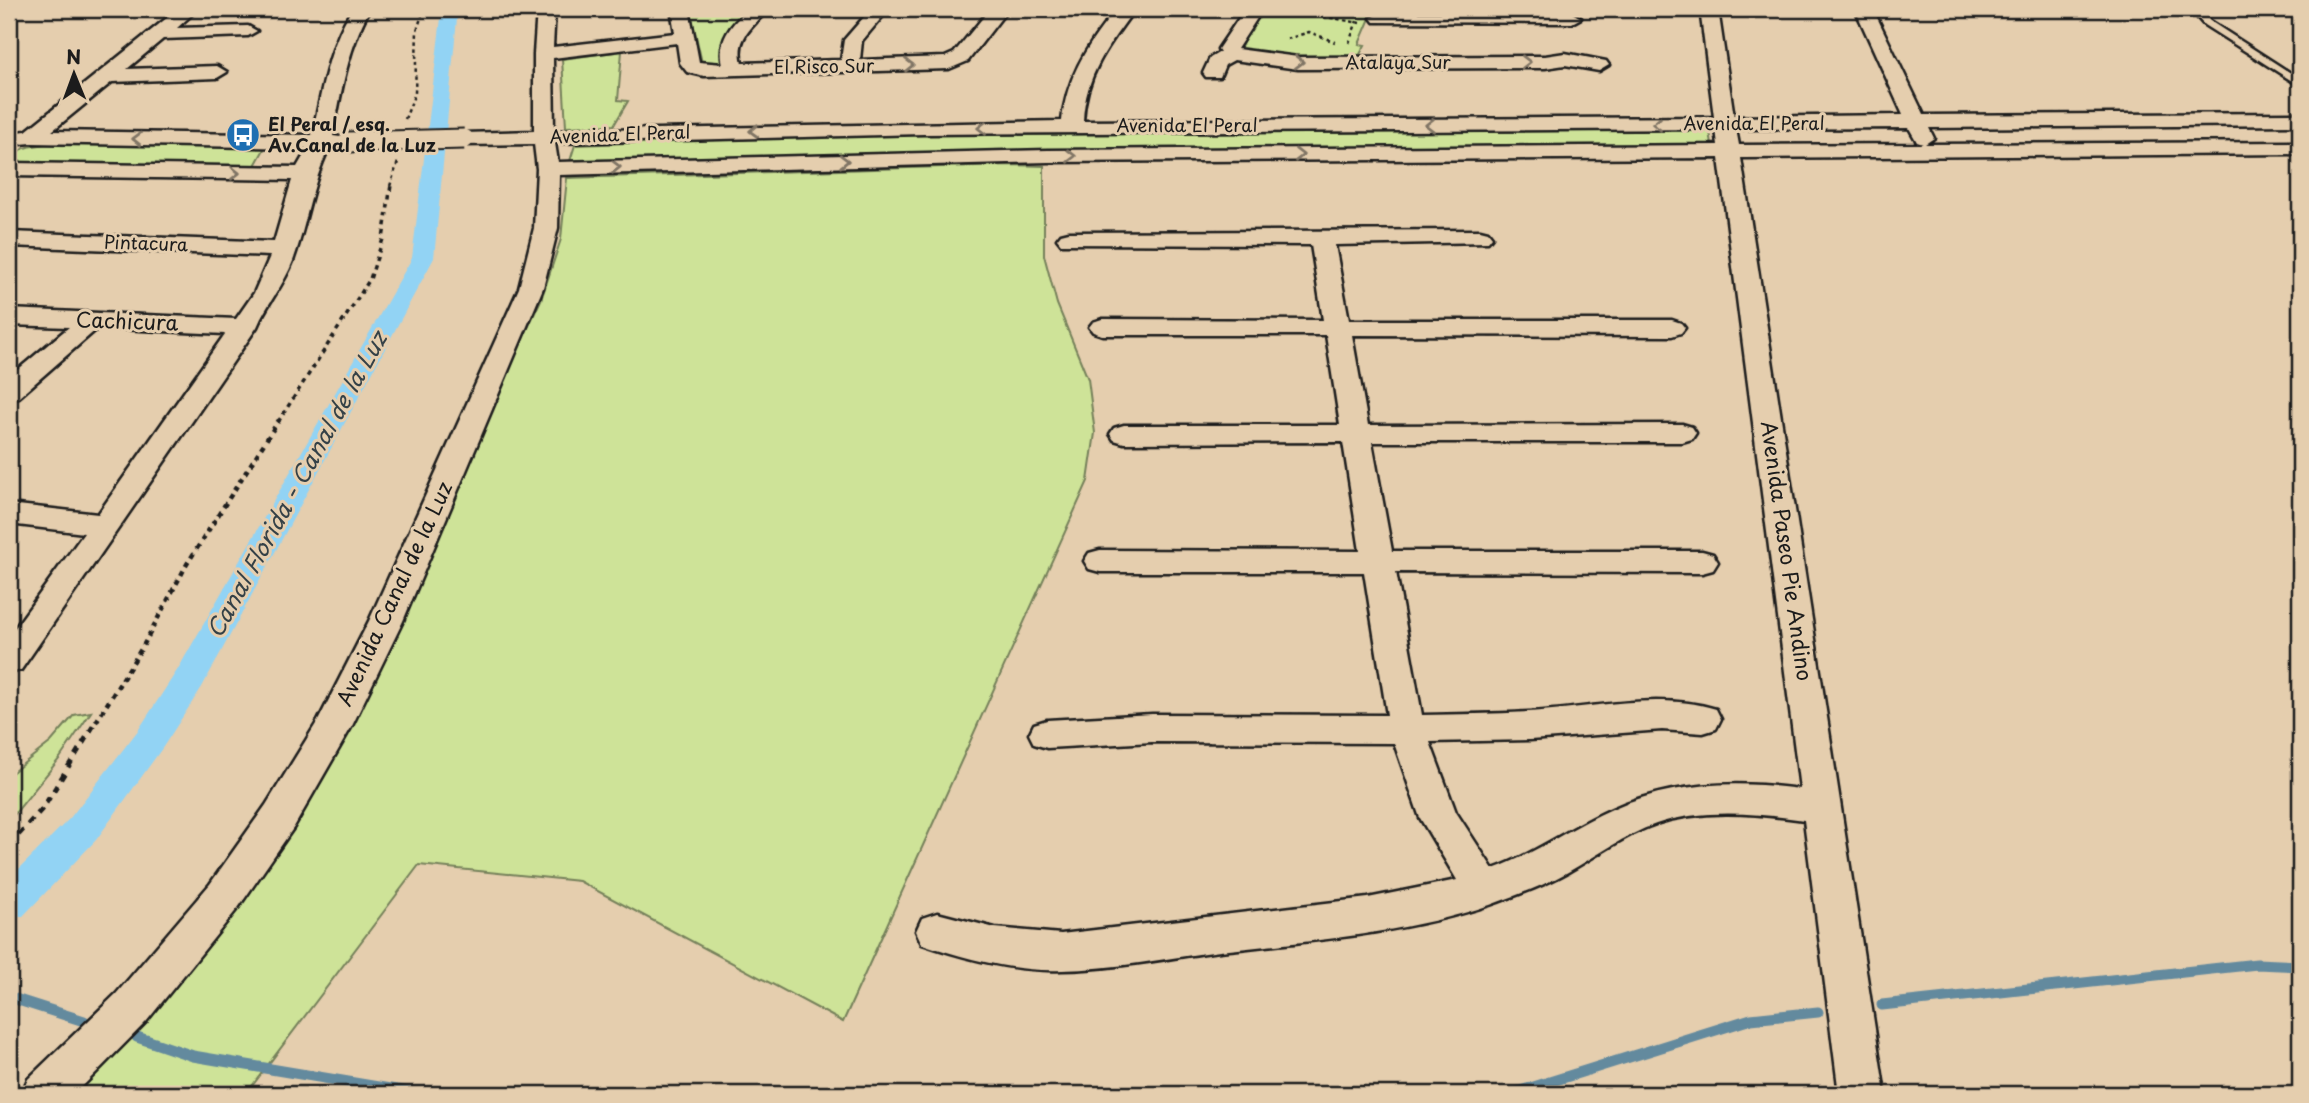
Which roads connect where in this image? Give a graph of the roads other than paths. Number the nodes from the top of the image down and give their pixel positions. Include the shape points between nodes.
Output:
1 (189, 9) edge
2 (361, 9) edge
3 (546, 9) edge
4 (680, 9) edge
5 (759, 9) edge
6 (880, 9) edge
7 (999, 9) edge
8 (1126, 9) edge
9 (1254, 9) edge
10 (1709, 9) edge
11 (1864, 9) edge
12 (2194, 9) edge
13 (1572, 13) edge
14 (1378, 25) edge
15 (247, 31) dead end
16 (684, 33) junction
17 (158, 34) junction
18 (543, 50) junction
19 (1231, 54) junction
20 (1565, 59) junction
21 (1366, 63) junction
22 (1599, 65) dead end
23 (850, 66) junction
24 (734, 69) junction
25 (217, 72) dead end
26 (1213, 73) dead end
27 (105, 76) junction
28 (2300, 83) edge
29 (2300, 119) edge
30 (1916, 123) junction
31 (1072, 127) junction
32 (32, 137) junction
33 (74, 138) junction
34 (1728, 138) junction
35 (9, 139) edge
36 (321, 142) junction
37 (9, 147) edge
38 (2300, 148) edge
39 (1931, 152) junction
40 (546, 153) junction
41 (9, 169) edge
42 (304, 174) junction
43 (1480, 237) dead end
44 (1322, 238) junction
45 (9, 239) edge
46 (1069, 239) dead end
47 (284, 250) junction
48 (9, 317) edge
49 (93, 320) junction
50 (244, 327) junction
51 (1102, 327) dead end
52 (1336, 327) junction
53 (1672, 328) dead end
54 (9, 391) edge
55 (1124, 433) dead end
56 (1355, 433) junction
57 (1682, 433) dead end
58 (9, 514) edge
59 (106, 525) junction
60 (1100, 561) dead end
61 (1377, 561) junction
62 (1702, 562) dead end
63 (10, 659) edge
64 (1703, 719) dead end
65 (1407, 729) junction
66 (1047, 734) dead end
67 (1822, 808) junction
68 (1484, 889) junction
69 (937, 931) dead end
70 (44, 1094) edge
71 (1862, 1094) edge

1 - 17 street
2 - 36 street via 338,61
3 - 18 street, Avenida Canal de la Luz
4 - 16 street
5 - 24 street via 731,41
6 - 23 street via 853,40
23 -> 7 street, El Risco Sur via 953,62
8 - 31 street via 1086,68 1073,106
9 - 19 street via 1230,44 1227,50
10 - 34 street, Avenida Paseo Pie Andino
11 - 30 street
12 - 28 lane via 2207,23
13 - 14 street
13 - 20 street via 1571,53
14 - 21 street
15 - 17 street
16 - 18 street
16 - 24 street, El Risco Sur via 694,68
17 - 27 street
18 - 40 street, Avenida Canal de la Luz
19 -> 21 street, Atalaya Sur via 1286,62
19 - 26 street via 1217,62
21 -> 20 street, Atalaya Sur
20 - 22 street, Atalaya Sur
23 - 24 street, El Risco Sur
25 - 27 street
27 - 32 street
29 - 30 street, Avenida El Peral
30 - 34 street, Avenida El Peral
30 - 39 street
34 -> 31 street, Avenida El Peral
31 -> 40 street, Avenida El Peral via 822,130
32 - 33 street, Avenida El Peral
32 - 35 street, Avenida El Peral
36 -> 33 street, Avenida El Peral
33 - 37 street, Avenida El Peral
34 - 39 street, Avenida El Peral
40 -> 34 street, Avenida El Peral via 1048,156
34 - 67 street, Avenida Paseo Pie Andino
36 - 40 street, Avenida El Peral, bridge via 464,139
36 - 42 street
38 - 39 street, Avenida El Peral
40 - 70 street, Avenida Canal de la Luz via 546,228 531,288 386,621 334,726 225,896 131,1008
41 -> 42 street
42 - 47 street
43 - 44 street
44 - 46 street
44 - 52 street
45 - 47 street, Pintacura
47 - 50 street via 266,293
48 - 49 street, Cachicura
49 - 50 street, Cachicura
49 - 54 street
50 - 59 street
51 - 52 street
52 - 53 street
52 - 56 street
55 - 56 street
56 - 57 street
56 - 61 street
58 - 59 street
59 - 63 street
60 - 61 street
61 - 62 street
61 - 65 street
64 - 65 street via 1662,716
65 - 66 street via 1152,728
65 - 68 street via 1439,818
67 - 68 street via 1750,798 1685,802 1628,819 1558,859
67 - 71 street, Avenida Paseo Pie Andino
68 - 69 street via 1368,916 1061,952 995,946

